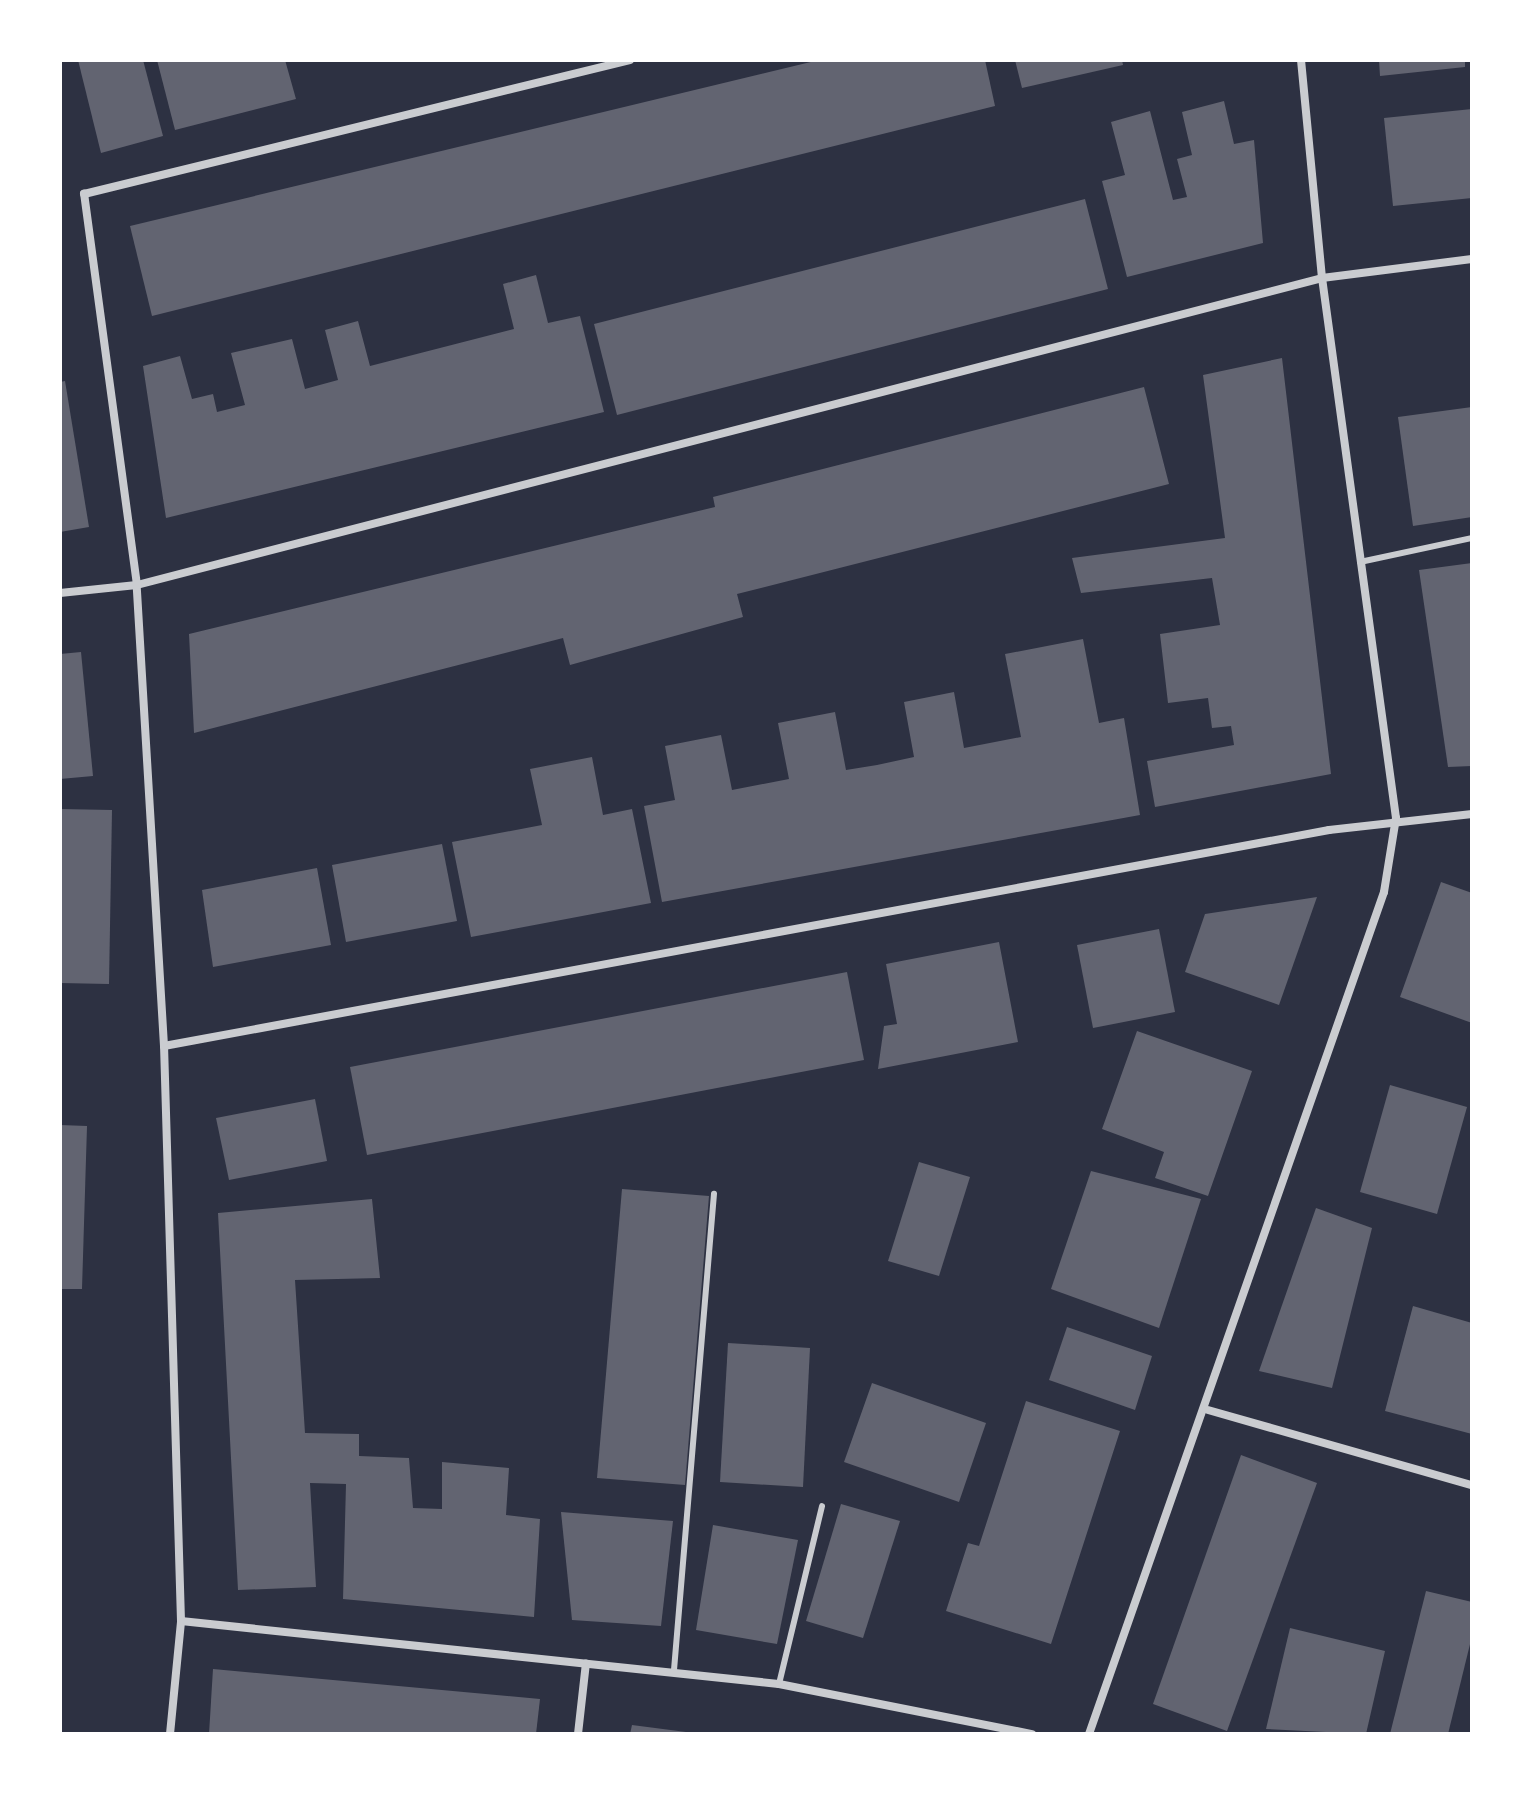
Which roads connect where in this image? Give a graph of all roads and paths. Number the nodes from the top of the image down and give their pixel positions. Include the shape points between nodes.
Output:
1 (630, 60) edge
2 (1301, 60) edge
3 (1472, 259) edge
4 (1322, 278) junction
5 (1472, 538) edge
6 (1360, 562) junction
7 (137, 585) junction
8 (60, 593) edge
9 (1472, 814) edge
10 (1396, 818) junction
11 (164, 1046) junction
12 (714, 1194) dead end
13 (1208, 1410) junction
14 (1472, 1485) edge
15 (822, 1506) dead end
16 (181, 1621) junction
17 (586, 1663) junction
18 (674, 1670) junction
19 (779, 1684) junction
20 (170, 1734) edge
21 (578, 1734) edge
22 (1032, 1734) edge
23 (1089, 1734) edge

1 - 7 street via 84,194
2 - 4 street
3 - 4 street
4 - 6 street
4 - 7 street
5 - 6 lane
6 - 10 street
7 - 8 street
7 - 11 street
9 - 10 street
10 - 11 street
10 - 13 street via 1384,892
11 - 16 street
12 - 18 lane
13 - 14 street
13 - 23 street
15 - 19 lane
16 - 17 street
16 - 20 street
17 - 18 street
17 - 21 street
18 - 19 street
19 - 22 street

